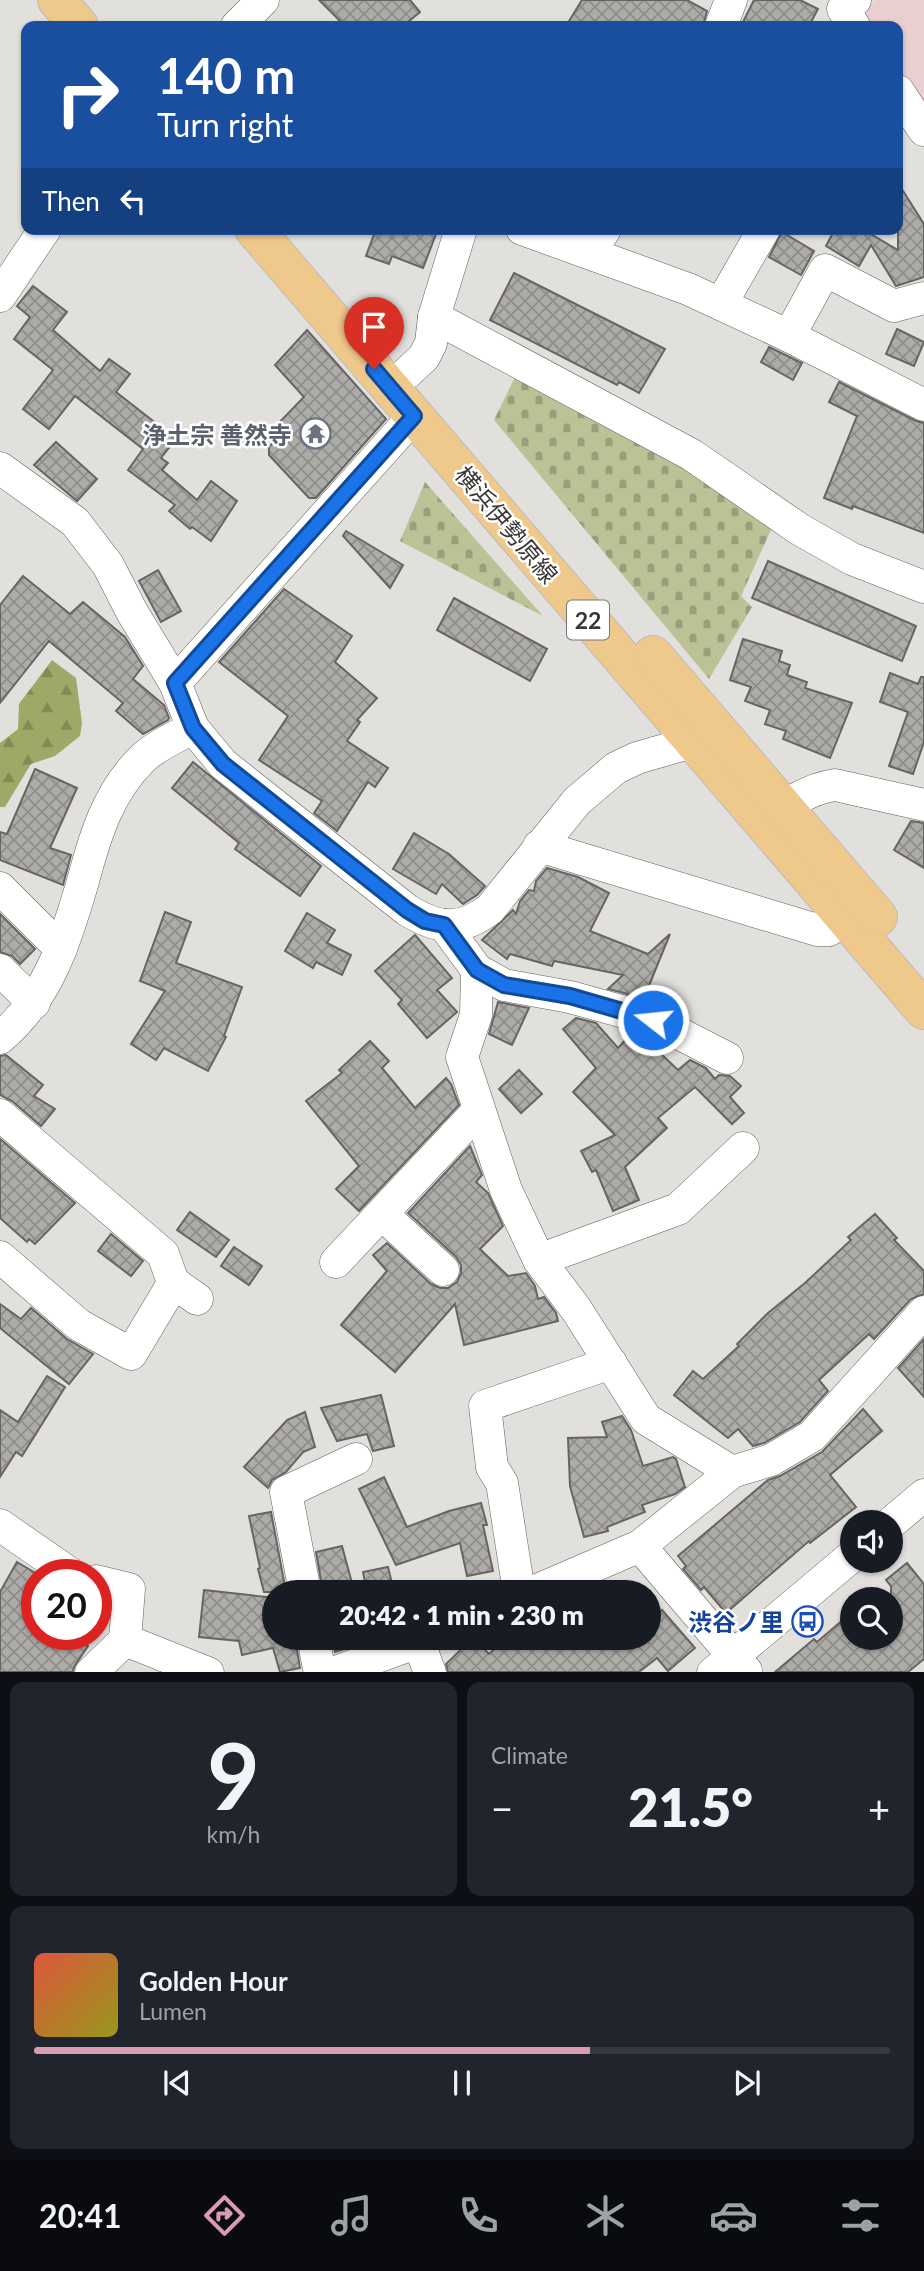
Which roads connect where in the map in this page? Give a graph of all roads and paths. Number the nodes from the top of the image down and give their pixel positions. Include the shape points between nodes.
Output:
1 (57, 0) edge
2 (88, 0) edge
3 (263, 0) edge
4 (731, 0) edge
5 (75, 21) edge
6 (106, 21) edge
7 (242, 21) edge
8 (724, 21) edge
9 (903, 98) edge
10 (924, 130) edge
11 (41, 235) edge
12 (259, 235) edge
13 (290, 235) edge
14 (459, 235) edge
15 (560, 235) edge
16 (761, 235) edge
17 (597, 241) edge
18 (0, 296) edge
19 (924, 298) edge
20 (721, 304) junction
21 (434, 317) junction
22 (789, 336) junction
23 (408, 372) junction
24 (924, 405) edge
25 (414, 416) junction
26 (0, 468) edge
27 (924, 587) edge
28 (175, 683) junction
29 (193, 728) junction
30 (692, 742) junction
31 (736, 752) junction
32 (924, 805) edge
33 (773, 815) junction
34 (539, 846) junction
35 (0, 888) edge
36 (855, 910) junction
37 (444, 925) junction
38 (61, 949) junction
39 (0, 970) edge
40 (477, 970) junction
41 (924, 971) edge
42 (34, 1003) junction
43 (924, 1010) edge
44 (0, 1038) edge
45 (727, 1058) dead end
46 (479, 1110) junction
47 (0, 1115) edge
48 (743, 1148) dead end
49 (382, 1214) junction
50 (0, 1257) edge
51 (539, 1260) junction
52 (336, 1262) dead end
53 (443, 1270) dead end
54 (924, 1312) edge
55 (611, 1363) junction
56 (356, 1459) dead end
57 (732, 1472) junction
58 (924, 1495) edge
59 (903, 1513) edge
60 (0, 1525) edge
61 (640, 1546) junction
62 (49, 1559) edge
63 (840, 1567) edge
64 (303, 1580) edge
65 (517, 1580) edge
66 (561, 1580) edge
67 (112, 1585) edge
68 (125, 1640) junction
69 (315, 1650) edge
70 (396, 1650) edge
71 (426, 1650) edge
72 (731, 1667) edge
73 (91, 1672) edge
74 (208, 1672) edge
75 (320, 1672) edge
76 (334, 1672) edge
77 (430, 1672) edge

1 - 5 main road
2 - 6 main road
3 - 7 street
4 - 8 street
9 - 10 street
11 - 18 street
12 - 25 main road, 横浜伊勢原線 / 22
13 - 23 main road, 横浜伊勢原線 / 22
14 - 21 street
15 - 17 street
16 - 20 street
17 - 20 street
19 - 22 street via 894,306 825,270
20 - 22 street
21 - 23 street via 431,343
21 - 27 street via 692,455 799,529 852,559
22 - 24 street
23 - 31 main road, 横浜伊勢原線 / 22
25 - 28 street
25 - 30 main road, 横浜伊勢原線 / 22
26 - 28 street via 75,522 108,565
28 - 29 street
29 - 37 street via 223,764 407,910
29 - 38 street via 144,758 106,808
30 - 31 street
30 - 33 main road, 横浜伊勢原線 / 22
30 - 34 street via 617,768 577,801
31 - 33 main road, 横浜伊勢原線 / 22
32 - 33 street via 835,785 820,787
33 - 36 main road, 横浜伊勢原線 / 22
34 - 36 street via 817,930 829,930
34 - 37 street via 490,909 461,925
35 - 38 street
36 - 41 main road, 横浜伊勢原線 / 22
36 - 43 main road, 横浜伊勢原線 / 22
37 - 40 street
38 - 42 street
39 - 42 street
40 - 45 street via 504,985 570,996 653,1020
40 - 46 street via 476,1015 462,1057
42 - 44 street
46 - 49 street
46 - 51 street via 506,1190
47 - 50 street via 163,1254 185,1290 131,1354 79,1325
48 - 51 street via 678,1209
49 - 52 street
49 - 53 street
51 - 55 street
54 - 57 street via 812,1436 771,1460
55 - 57 street via 646,1419
55 - 65 street via 485,1406 492,1467 502,1483
56 - 64 street via 286,1492
57 - 61 street
58 - 59 street
60 - 62 street
61 - 66 street
61 - 72 street
63 - 72 street
67 - 68 street via 129,1589
68 - 73 street
68 - 74 street
69 - 75 street
70 - 76 street
71 - 77 street

